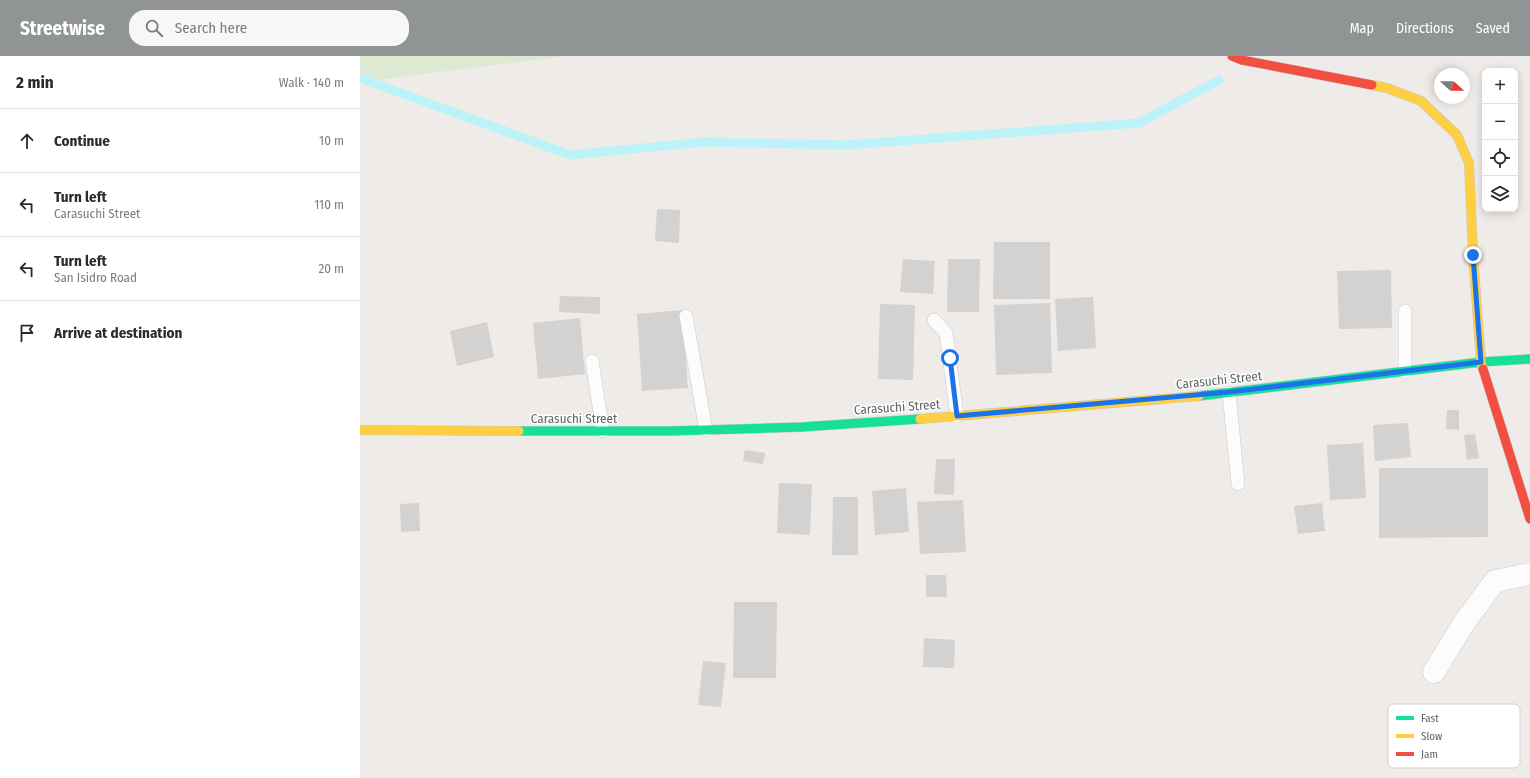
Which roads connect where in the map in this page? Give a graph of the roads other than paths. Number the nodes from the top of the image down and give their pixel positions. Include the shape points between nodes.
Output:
1 (1232, 56) edge
2 (1405, 311) dead end
3 (686, 316) dead end
4 (934, 320) dead end
5 (1530, 359) edge
6 (592, 361) dead end
7 (1481, 362) junction
8 (1405, 372) junction
9 (1229, 392) junction
10 (957, 416) junction
11 (360, 430) edge
12 (706, 430) junction
13 (603, 431) junction
14 (1238, 484) dead end
15 (1530, 519) edge
16 (1530, 574) edge
17 (1434, 672) dead end

1 - 7 street via 1387,88 1421,101 1457,135 1469,163
2 - 8 lane
3 - 12 lane
4 - 10 lane via 946,333
5 - 7 street, Carasuchi Street
6 - 13 lane
7 - 8 street, Carasuchi Street
7 - 15 street
8 - 9 street, Carasuchi Street
9 - 10 street, Carasuchi Street
9 - 14 lane
10 - 12 street, Carasuchi Street via 802,427
11 - 13 street, Carasuchi Street
12 - 13 street, Carasuchi Street
16 - 17 street via 1495,581 1464,623

